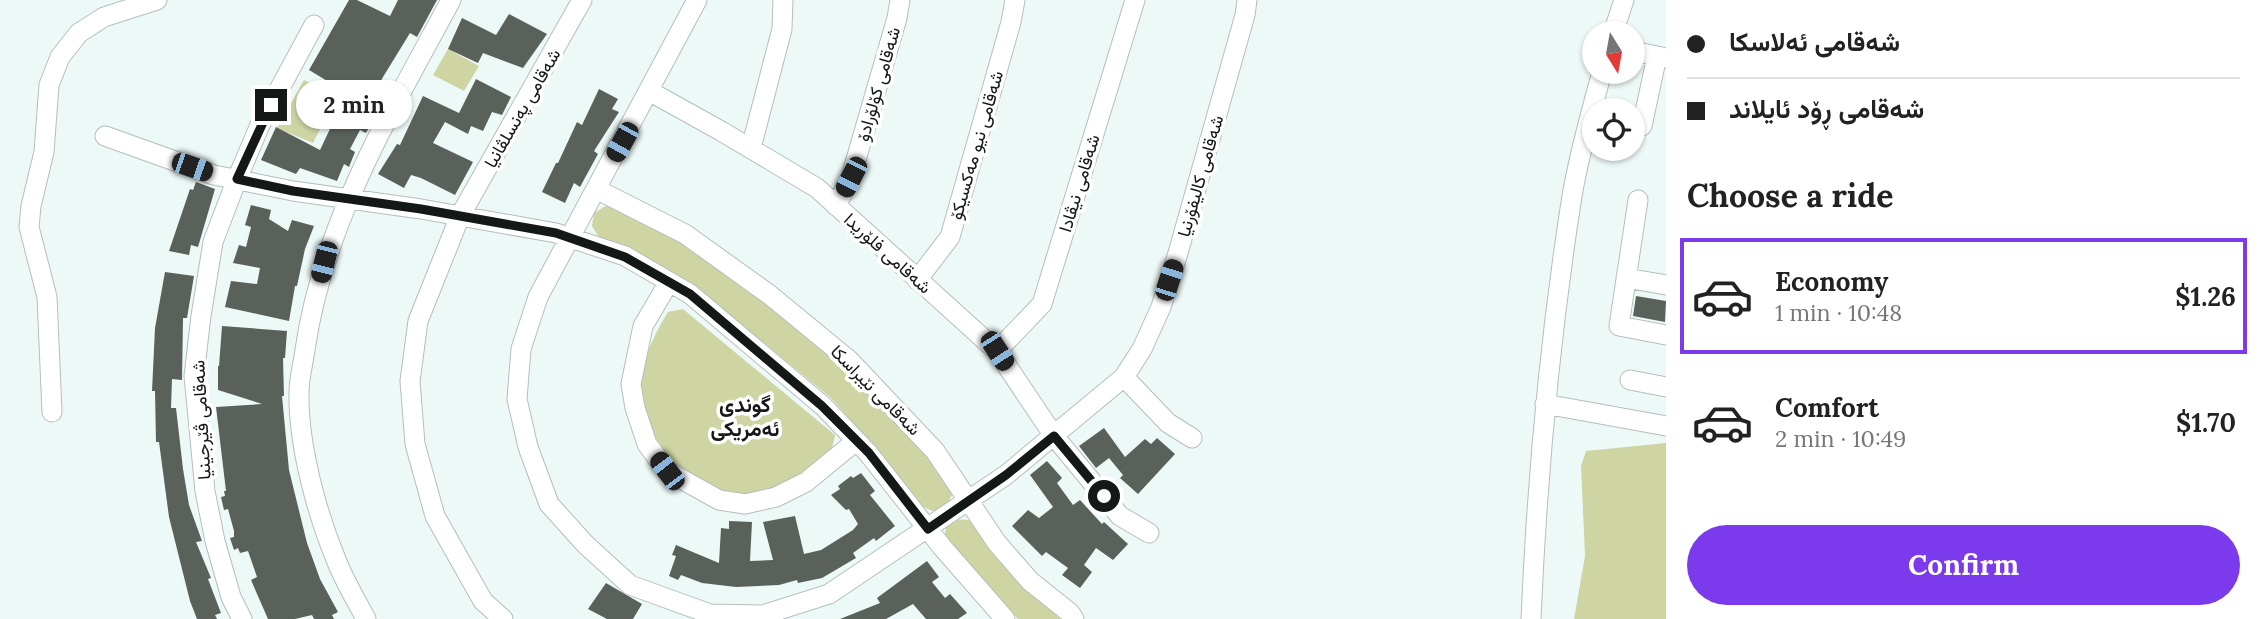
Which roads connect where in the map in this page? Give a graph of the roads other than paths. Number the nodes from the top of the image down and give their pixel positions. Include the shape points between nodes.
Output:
1 (157, 0) edge
2 (451, 0) edge
3 (582, 0) edge
4 (697, 0) edge
5 (783, 0) edge
6 (900, 0) edge
7 (1014, 0) edge
8 (1135, 0) edge
9 (1247, 0) edge
10 (1624, 0) edge
11 (1618, 21) edge
12 (314, 25) dead end
13 (1661, 57) edge
14 (1599, 84) edge
15 (649, 91) junction
16 (1645, 115) edge
17 (105, 136) dead end
18 (751, 148) junction
19 (237, 179) junction
20 (596, 189) junction
21 (350, 199) junction
22 (1638, 200) dead end
23 (836, 206) junction
24 (460, 216) junction
25 (569, 238) junction
26 (1626, 278) junction
27 (917, 280) junction
28 (669, 282) junction
29 (1666, 285) edge
30 (1666, 335) edge
31 (997, 351) junction
32 (1124, 377) junction
33 (1630, 380) dead end
34 (1666, 387) edge
35 (1545, 404) junction
36 (52, 412) dead end
37 (1666, 426) edge
38 (1054, 436) junction
39 (1192, 438) dead end
40 (856, 441) junction
41 (969, 501) junction
42 (928, 529) junction
43 (1149, 533) dead end
44 (1000, 617) edge
45 (242, 619) edge
46 (366, 619) edge
47 (503, 619) edge
48 (1074, 619) edge
49 (1531, 619) edge

1 - 36 street via 104,17 79,33 60,57 49,85 44,152 29,228 47,297
2 - 21 street via 369,153
3 - 24 street, شەقامی پەنسلڤانیا
4 - 15 street, شەقامی کالیفۆرنیا
5 - 18 street via 782,29
6 - 23 street, شەقامی کۆلۆرادۆ via 851,177
7 - 27 street, شەقامی نیو مەکسیکۆ via 950,237
8 - 31 street, شەقامی نیڤادا via 1042,304
9 - 32 street, شەقامی کالیفۆرنیا via 1161,307
10 - 11 street
12 - 19 street, شەقامی ڤێرجینیا via 260,125
13 - 16 street
14 - 35 street via 1573,194
15 - 18 street, شەقامی فلۆریدا
15 - 20 street, شەقامی کالیفۆرنیا
17 - 19 street
18 - 23 street, شەقامی فلۆریدا via 817,188
19 - 21 street
19 - 45 street, شەقامی ڤێرجینیا via 213,242 194,376 205,491 231,597
20 - 25 street, شەقامی کالیفۆرنیا
20 - 41 street, شەقامی نێبراسکا via 685,234 849,360 935,451
21 - 24 street
21 - 46 street via 324,262 308,326 299,392 305,453 319,511 337,564
22 - 26 street
23 - 27 street, شەقامی فلۆریدا
24 - 25 street
24 - 47 street, شەقامی پەنسلڤانیا via 418,321 410,381 415,444 435,516 483,601
25 - 28 street via 625,257
25 - 42 street, شەقامی کالیفۆرنیا via 538,297 522,349 517,399 549,504 630,585 710,614 763,615 829,594
26 - 29 street
26 - 30 street via 1619,326
27 - 31 street, شەقامی فلۆریدا
28 - 40 street via 690,294 792,380
28 - 40 street via 643,326 631,384 647,444 667,471 719,500 746,504 776,497 806,482
31 - 38 street, شەقامی فلۆریدا
32 - 38 street, شەقامی کالیفۆرنیا
32 - 39 street via 1168,423
33 - 34 street
35 - 37 street
35 - 49 street
38 - 41 street, شەقامی کالیفۆرنیا
38 - 43 street, شەقامی فلۆریدا via 1120,516
40 - 42 street
41 - 42 street, شەقامی کالیفۆرنیا
41 - 48 street, شەقامی نێبراسکا via 1030,581
42 - 44 street

